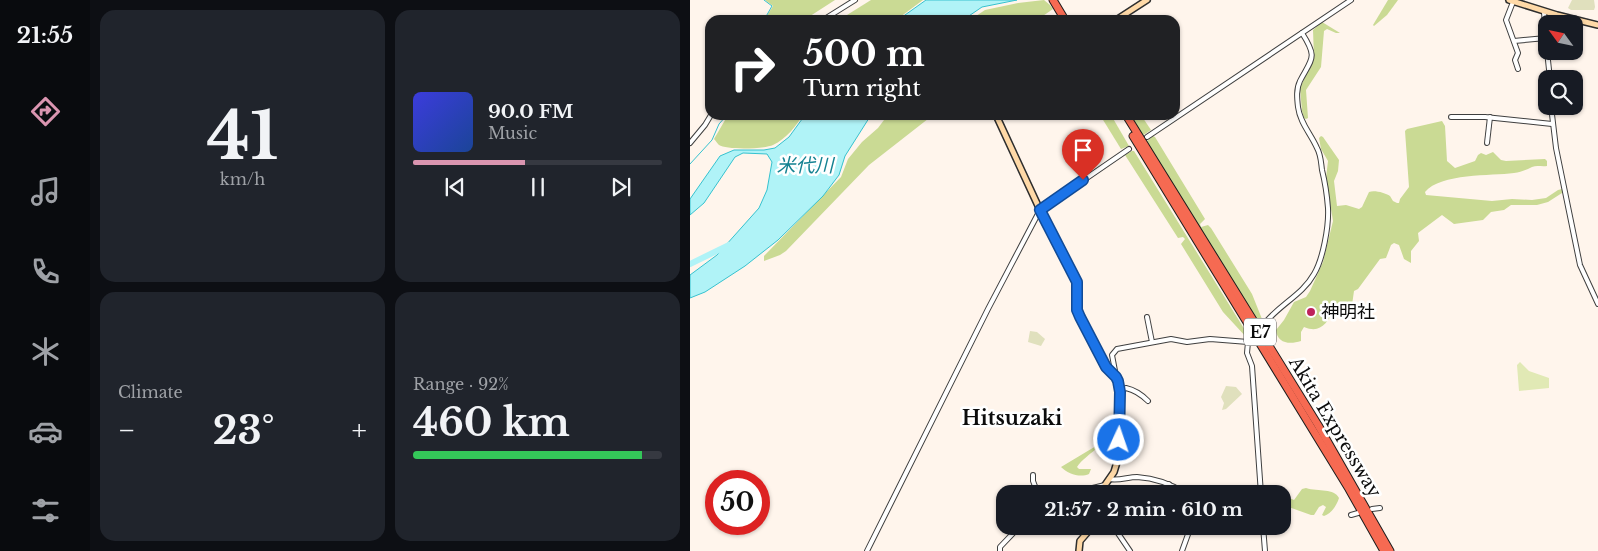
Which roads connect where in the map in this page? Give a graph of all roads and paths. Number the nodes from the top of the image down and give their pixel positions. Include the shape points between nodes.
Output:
1 (855, 0) edge
2 (1052, 0) edge
3 (1147, 0) edge
4 (1351, 0) edge
5 (1511, 1) edge
6 (1544, 12) junction
7 (831, 15) edge
8 (1062, 15) edge
9 (1124, 15) edge
10 (1544, 15) edge
11 (1598, 25) edge
12 (1302, 33) junction
13 (1538, 39) edge
14 (1514, 41) junction
15 (1518, 69) dead end
16 (1180, 115) edge
17 (1552, 115) edge
18 (1451, 117) dead end
19 (1490, 117) junction
20 (708, 120) edge
21 (998, 120) edge
22 (1124, 120) edge
23 (1129, 120) edge
24 (1173, 120) edge
25 (1552, 124) junction
26 (1146, 138) dead end
27 (690, 143) edge
28 (1487, 143) dead end
29 (1129, 149) dead end
30 (1040, 210) junction
31 (1598, 304) edge
32 (1147, 316) dead end
33 (1261, 328) dead end
34 (1152, 342) junction
35 (1116, 377) junction
36 (1120, 391) junction
37 (1148, 401) dead end
38 (1033, 475) dead end
39 (1109, 479) junction
40 (1169, 484) edge
41 (1035, 485) edge
42 (1105, 485) edge
43 (1260, 485) edge
44 (1380, 508) dead end
45 (1372, 509) dead end
46 (1358, 512) dead end
47 (1351, 515) dead end
48 (1012, 535) edge
49 (1085, 535) edge
50 (1120, 535) edge
51 (1188, 535) edge
52 (1263, 535) edge
53 (867, 551) edge
54 (1000, 551) edge
55 (1079, 551) edge
56 (1130, 551) edge
57 (1182, 551) edge
58 (1264, 551) edge
59 (1384, 551) edge
60 (1390, 551) edge

1 - 7 street
2 - 8 highway
3 - 9 main road
4 - 12 street
5 - 6 main road
5 - 14 street via 1506,20
6 - 10 street
6 - 11 main road
12 - 16 street
12 - 33 street via 1309,43 1312,57 1297,93 1302,120 1320,154 1328,207 1326,230 1314,275 1306,287 1278,309
13 - 14 street
14 - 15 street
17 - 25 street
18 - 19 street
19 - 25 street
19 - 28 street
20 - 27 street
21 - 30 main road
22 - 59 highway, Akita Expressway / E7
23 - 60 highway, Akita Expressway / E7 via 1322,433
24 - 26 street
25 - 31 street via 1580,265
29 - 30 street
30 - 35 main road via 1077,282 1080,317 1106,367
30 - 53 street
32 - 34 street
34 - 35 street via 1117,349 1112,355
34 - 43 street via 1210,339 1248,342
35 - 36 main road
36 - 37 street via 1130,389
36 - 39 main road via 1117,462
38 - 41 street
39 - 40 street via 1145,478
39 - 42 main road
44 - 45 street
46 - 47 street
48 - 54 street
49 - 55 main road via 1080,541
50 - 56 street
51 - 57 street
52 - 58 street

